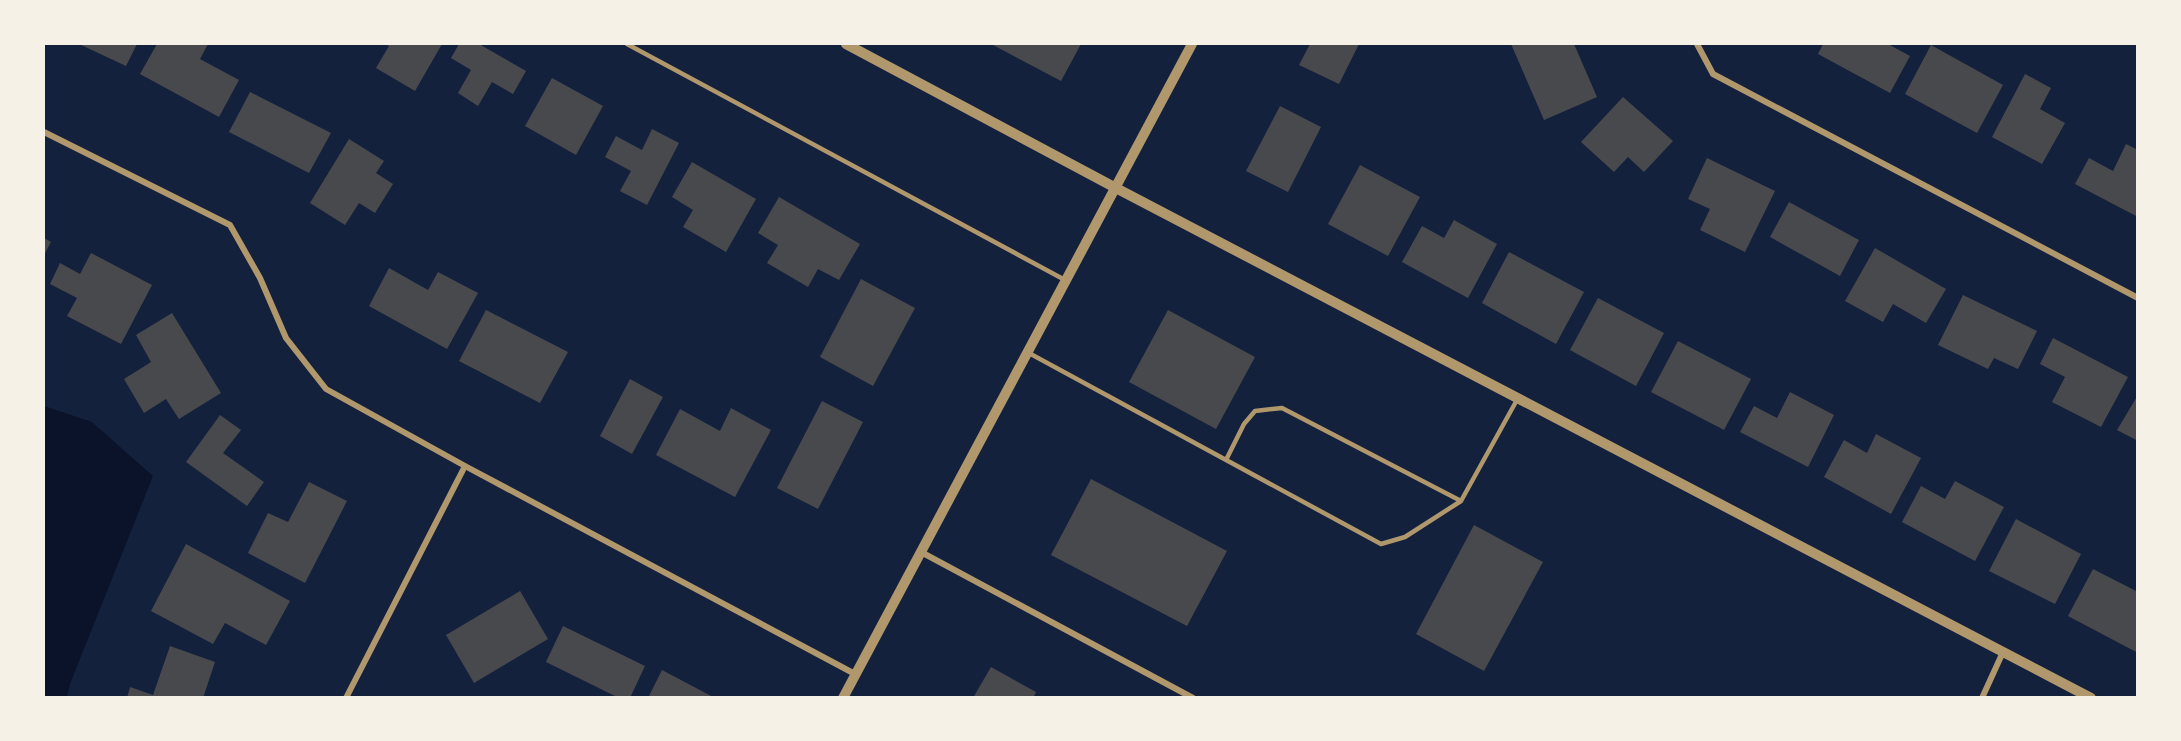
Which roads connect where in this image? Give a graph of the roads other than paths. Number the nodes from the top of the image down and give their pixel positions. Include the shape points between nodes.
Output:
1 (627, 44) edge
2 (846, 44) edge
3 (1192, 44) edge
4 (1697, 44) edge
5 (44, 132) edge
6 (1114, 187) junction
7 (1065, 280) junction
8 (2138, 298) edge
9 (1027, 352) junction
10 (1518, 398) junction
11 (1226, 460) junction
12 (465, 466) junction
13 (1461, 501) junction
14 (921, 552) junction
15 (2003, 652) junction
16 (855, 674) junction
17 (346, 698) edge
18 (843, 698) edge
19 (1193, 698) edge
20 (1982, 698) edge
21 (2091, 698) edge

1 - 7 lane
2 - 6 street
3 - 6 street
4 - 8 street via 1713,74
5 - 12 street via 230,225 260,278 286,338 326,389
6 - 7 street
6 - 10 street
7 - 9 street
9 - 11 lane
9 - 14 street
10 - 13 lane
10 - 15 street
11 - 13 lane via 1381,544 1405,537
11 - 13 lane via 1255,411 1282,408
12 - 16 street
12 - 17 street
14 - 16 street
14 - 19 street
15 - 20 street
15 - 21 street
16 - 18 street

